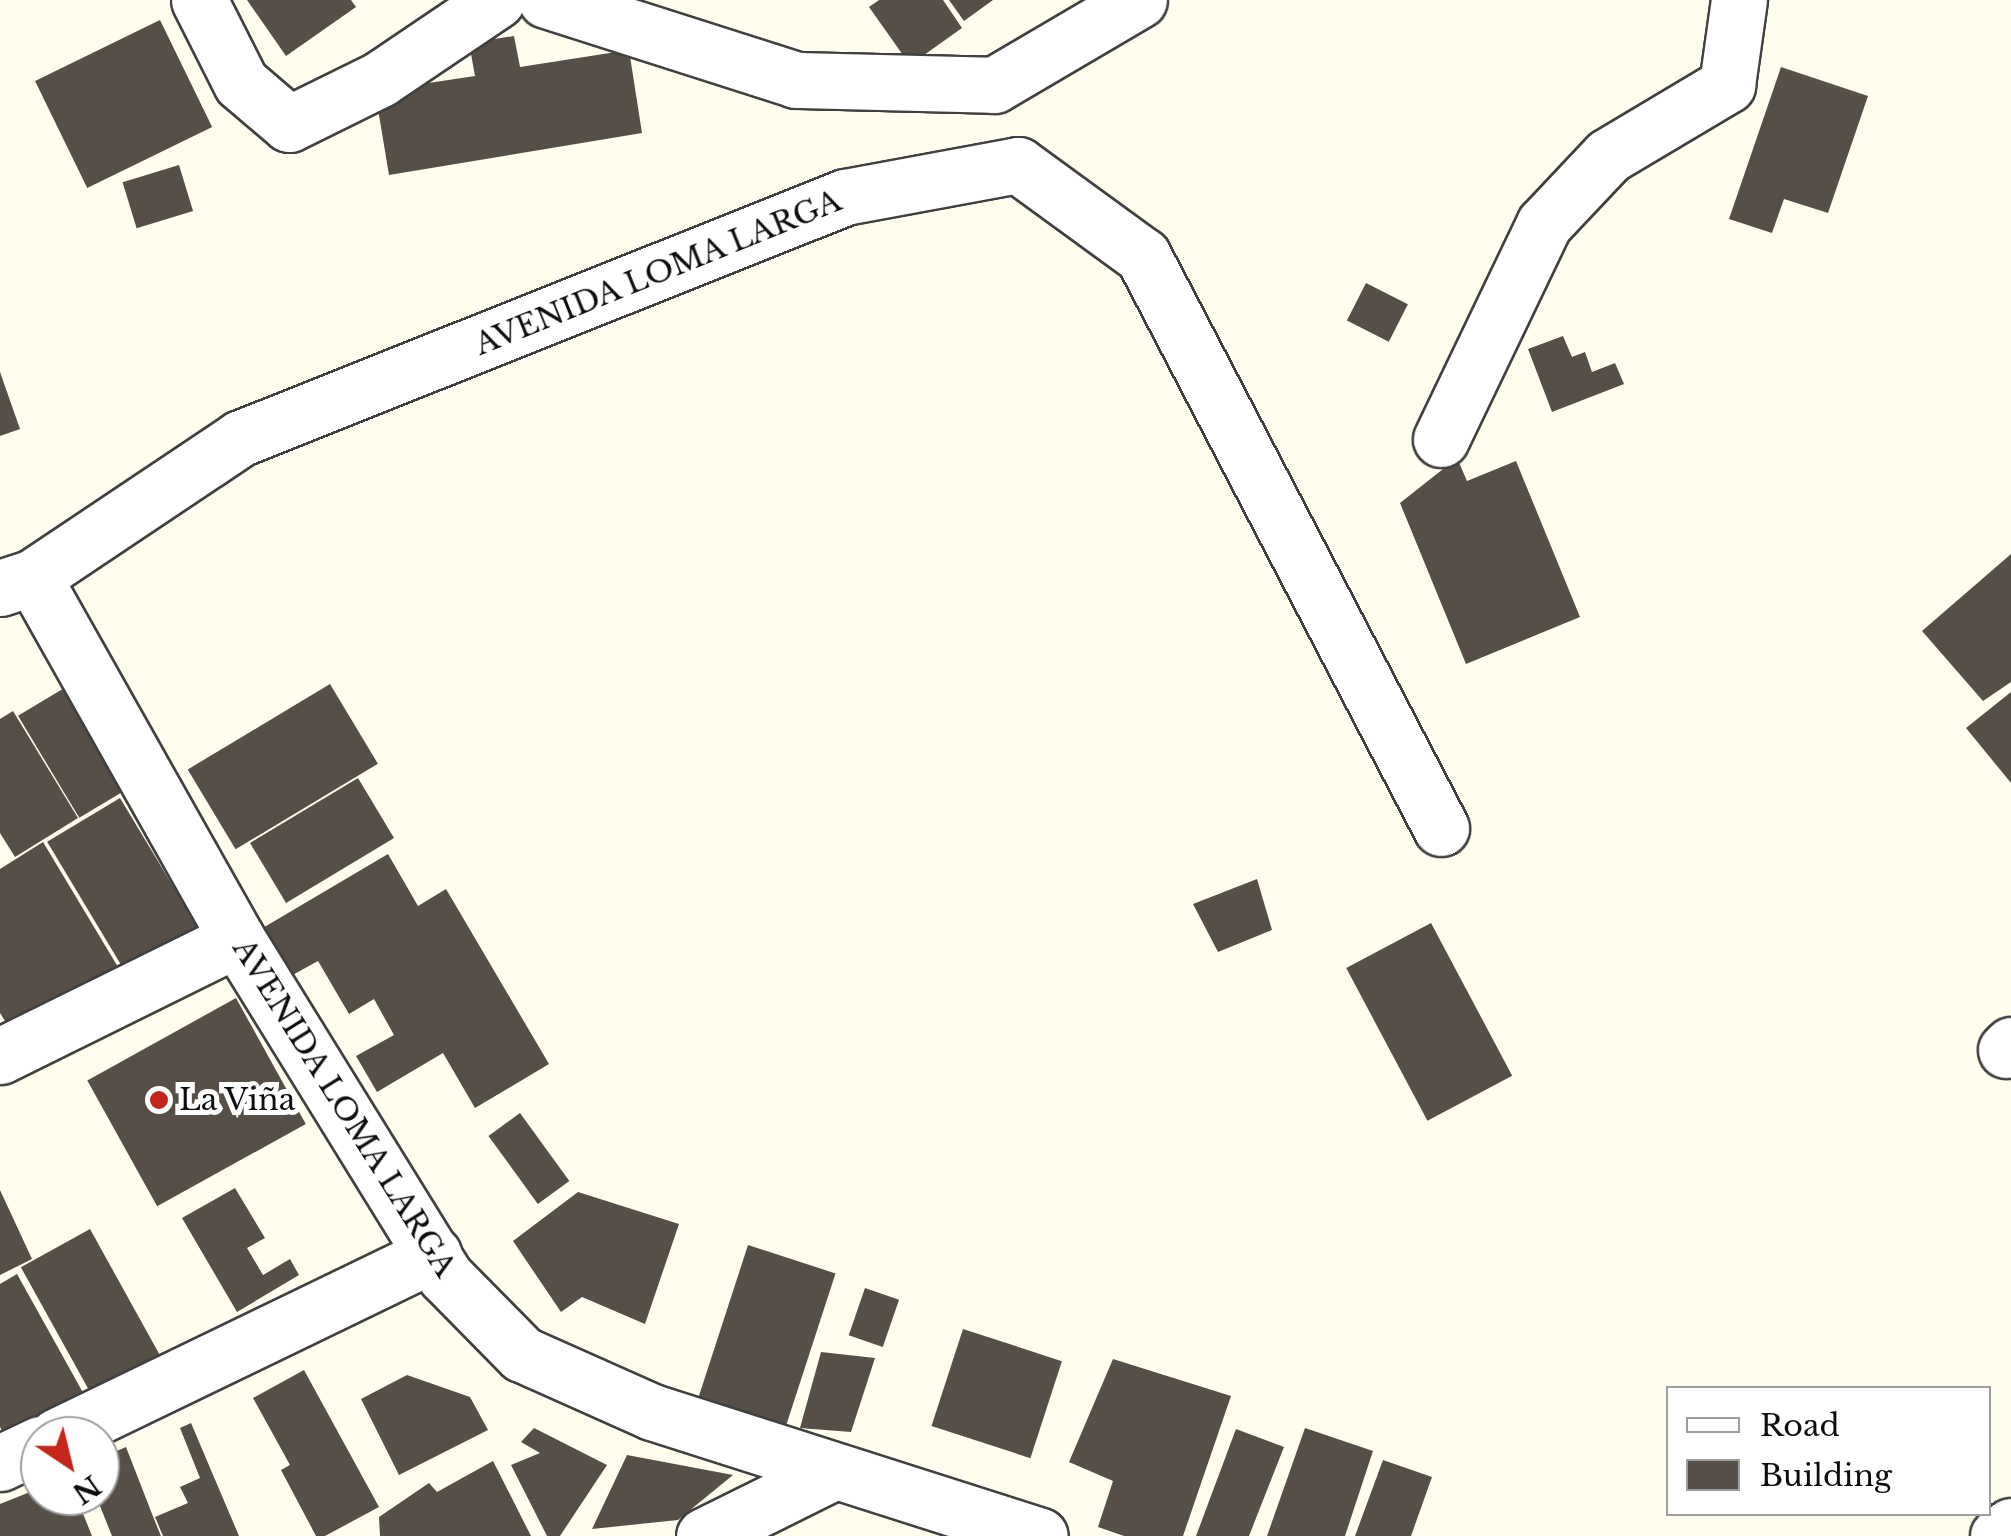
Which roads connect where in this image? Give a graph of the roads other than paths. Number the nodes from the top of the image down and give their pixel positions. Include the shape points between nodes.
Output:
1 (199, 0) edge
2 (498, 0) edge
3 (546, 0) edge
4 (1139, 0) edge
5 (1738, 0) edge
6 (1441, 439) dead end
7 (17, 582) edge
8 (1441, 828) dead end
9 (238, 939) junction
10 (0, 1056) edge
11 (433, 1254) junction
12 (98, 1416) edge
13 (835, 1471) junction
14 (2011, 1526) edge
15 (704, 1536) edge
16 (1040, 1536) edge
17 (1998, 1536) edge

1 - 2 street via 241,83 289,124 380,79
3 - 4 street via 796,80 994,85
5 - 6 street via 1727,85 1608,156 1544,224
7 - 8 street, AVENIDA LOMA LARGA via 241,438 845,197 1018,165 1143,256
7 - 9 street, AVENIDA LOMA LARGA
9 - 10 street
9 - 11 street, AVENIDA LOMA LARGA
11 - 12 street
11 - 13 street, AVENIDA LOMA LARGA via 522,1354 652,1412
13 - 15 street
13 - 16 street, AVENIDA LOMA LARGA
14 - 17 street

